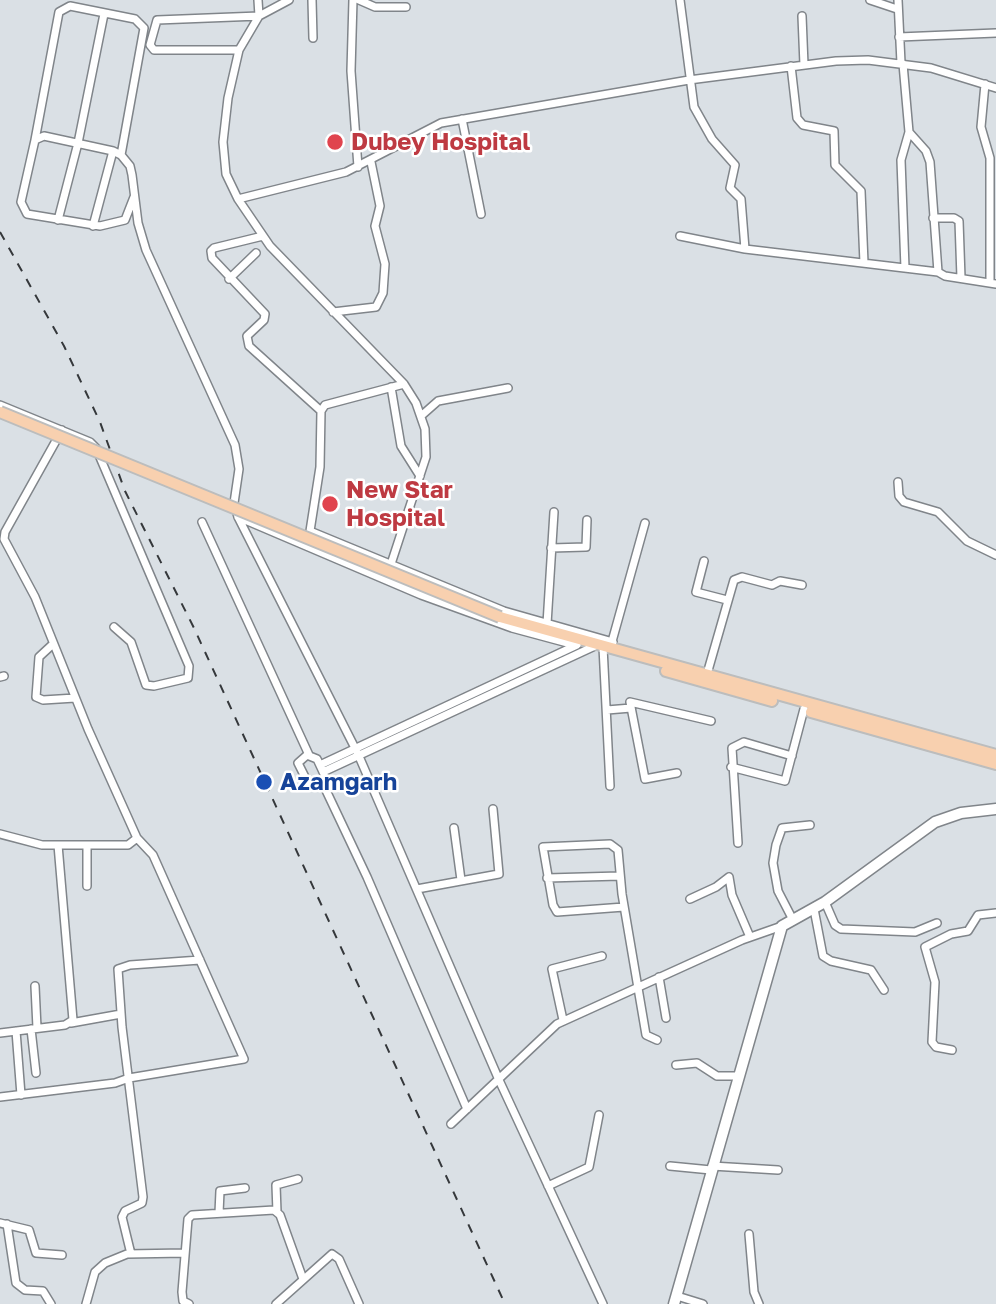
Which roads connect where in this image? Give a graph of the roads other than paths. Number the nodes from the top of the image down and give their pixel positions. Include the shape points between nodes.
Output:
1 (258, 0) edge
2 (289, 0) edge
3 (312, 0) edge
4 (353, 0) edge
5 (359, 0) edge
6 (680, 0) edge
7 (870, 0) edge
8 (897, 4) edge
9 (406, 7) dead end
10 (104, 14) junction
11 (259, 16) junction
12 (802, 16) dead end
13 (996, 33) edge
14 (899, 37) junction
15 (313, 38) dead end
16 (239, 50) junction
17 (902, 63) junction
18 (804, 65) junction
19 (791, 66) junction
20 (689, 80) junction
21 (985, 84) junction
22 (996, 88) edge
23 (462, 119) junction
24 (909, 132) junction
25 (34, 140) junction
26 (78, 143) junction
27 (113, 151) junction
28 (121, 155) junction
29 (993, 155) edge
30 (371, 162) junction
31 (358, 167) junction
32 (134, 197) junction
33 (238, 199) junction
34 (481, 214) dead end
35 (933, 218) junction
36 (58, 220) junction
37 (93, 226) junction
38 (263, 236) junction
39 (680, 236) dead end
40 (745, 249) junction
41 (256, 253) dead end
42 (864, 263) junction
43 (905, 268) junction
44 (938, 272) junction
45 (961, 278) junction
46 (229, 279) junction
47 (993, 283) edge
48 (333, 312) junction
49 (404, 384) junction
50 (391, 387) junction
51 (508, 388) dead end
52 (0, 405) edge
53 (321, 411) junction
54 (0, 412) edge
55 (421, 416) junction
56 (62, 430) junction
57 (420, 476) junction
58 (898, 482) dead end
59 (554, 512) dead end
60 (238, 517) junction
61 (587, 520) dead end
62 (201, 522) dead end
63 (645, 523) dead end
64 (2, 533) edge
65 (551, 548) junction
66 (996, 555) edge
67 (704, 561) dead end
68 (391, 564) junction
69 (802, 585) dead end
70 (727, 600) junction
71 (547, 624) junction
72 (114, 627) dead end
73 (53, 644) junction
74 (580, 644) junction
75 (606, 646) junction
76 (632, 656) junction
77 (707, 674) junction
78 (75, 698) junction
79 (631, 708) junction
80 (804, 709) junction
81 (607, 710) junction
82 (711, 721) dead end
83 (357, 751) junction
84 (309, 755) junction
85 (996, 755) edge
86 (792, 756) junction
87 (996, 764) edge
88 (732, 767) junction
89 (322, 768) junction
90 (677, 773) dead end
91 (323, 784) junction
92 (610, 786) dead end
93 (493, 809) dead end
94 (996, 809) edge
95 (810, 825) dead end
96 (454, 828) dead end
97 (0, 834) edge
98 (137, 838) junction
99 (738, 843) dead end
100 (58, 845) junction
101 (87, 845) junction
102 (620, 876) junction
103 (547, 878) junction
104 (461, 880) junction
105 (87, 886) dead end
106 (417, 889) junction
107 (690, 899) dead end
108 (825, 902) junction
109 (624, 907) junction
110 (814, 909) junction
111 (996, 913) edge
112 (793, 920) junction
113 (937, 923) dead end
114 (782, 926) junction
115 (750, 937) junction
116 (602, 956) dead end
117 (200, 960) junction
118 (659, 977) junction
119 (35, 986) dead end
120 (639, 986) junction
121 (884, 990) dead end
122 (121, 1014) junction
123 (666, 1018) dead end
124 (564, 1020) junction
125 (71, 1023) junction
126 (34, 1029) junction
127 (16, 1031) junction
128 (0, 1033) edge
129 (657, 1040) dead end
130 (952, 1050) dead end
131 (676, 1065) dead end
132 (36, 1073) dead end
133 (736, 1076) junction
134 (129, 1077) junction
135 (499, 1080) junction
136 (21, 1096) junction
137 (0, 1097) edge
138 (467, 1110) junction
139 (599, 1115) dead end
140 (451, 1124) dead end
141 (670, 1166) dead end
142 (711, 1168) junction
143 (778, 1170) dead end
144 (298, 1179) dead end
145 (548, 1186) junction
146 (246, 1188) dead end
147 (277, 1212) junction
148 (219, 1213) junction
149 (4, 1224) edge
150 (750, 1234) dead end
151 (185, 1253) junction
152 (131, 1254) junction
153 (62, 1255) dead end
154 (303, 1279) junction
155 (675, 1300) edge
156 (51, 1304) edge
157 (86, 1304) edge
158 (187, 1304) edge
159 (276, 1304) edge
160 (359, 1304) edge
161 (603, 1304) edge
162 (703, 1304) edge
163 (759, 1304) edge

1 - 11 street
2 - 11 street
3 - 15 street
4 - 31 street via 351,71
5 - 9 street via 375,7
6 - 20 street
7 - 8 street
8 - 14 street
10 - 25 street via 69,6 59,12
10 - 26 street
10 - 28 street via 135,19 144,28
11 - 16 street
11 - 16 street via 158,20 150,45 154,50
12 - 18 street
13 - 14 street
14 - 17 street
16 - 33 street via 223,142 226,174
17 - 18 street via 852,60
17 - 21 street
17 - 24 street
18 - 19 street
19 - 20 street
19 - 42 street via 797,118 803,125 834,131 835,165 861,191
20 - 23 street
20 - 40 street via 698,117 735,165 730,188 741,199
21 - 22 street
21 - 29 street via 981,127
23 - 30 street via 431,126
23 - 34 street
24 - 35 street via 928,156
24 - 43 street via 901,160
25 - 26 street via 44,136
25 - 36 street via 23,209
26 - 27 street
26 - 36 street
27 - 28 street
27 - 37 street
28 - 32 street via 130,166
29 - 47 street
30 - 31 street
30 - 48 street via 380,206 375,226 385,264 383,293 376,307
31 - 33 street
32 - 37 street via 125,220
32 - 60 street via 146,250 235,445
33 - 38 street
35 - 44 street
35 - 45 street via 959,221
36 - 37 street
38 - 46 street via 211,251
38 - 48 street
39 - 40 street
40 - 42 street
41 - 46 street
42 - 43 street
43 - 44 street
44 - 45 street
45 - 47 street
46 - 53 street via 265,314 247,336 249,346
48 - 49 street
49 - 50 street
49 - 55 street
50 - 53 street via 332,401
50 - 57 street via 401,446
51 - 55 street via 438,401
52 - 56 street
53 - 68 street via 320,467 310,531
54 - 74 main road, bridge via 500,617
55 - 57 street via 427,449
56 - 64 street
56 - 72 street via 96,448 189,666 188,678 146,685 131,642
57 - 68 street
58 - 66 street via 904,502 939,512 967,541
59 - 65 street
60 - 74 street via 421,595 512,628
60 - 83 street
61 - 65 street via 586,547
62 - 84 street
63 - 75 street
64 - 73 street
65 - 71 street
67 - 70 street via 696,592
68 - 71 street
69 - 70 street via 780,581 772,585 739,577
70 - 77 street
71 - 75 street
73 - 78 street
73 - 78 street via 39,657 36,697
74 - 75 main road
74 - 83 street
75 - 76 main road
75 - 81 street
75 - 83 street
76 - 77 main road
76 - 80 main road via 652,667
77 - 85 main road
78 - 98 street
79 - 81 street
79 - 82 street via 631,702
79 - 90 street via 645,779
80 - 86 street
80 - 87 main road
81 - 92 street
83 - 89 street
83 - 106 street
84 - 89 street
84 - 91 street via 301,759 301,769 313,787
86 - 88 street via 785,781
86 - 88 street via 741,741 732,748
88 - 99 street
89 - 91 street
91 - 138 street
93 - 104 street via 500,873
94 - 108 main road via 935,822
95 - 112 street via 781,828 776,845 773,863 778,891
96 - 104 street
97 - 100 street via 35,845
98 - 101 street via 128,845
98 - 117 street via 153,855
100 - 101 street
100 - 125 street
101 - 105 street
102 - 103 street
102 - 103 street via 618,850 610,844 543,848
102 - 109 street
103 - 109 street via 557,912
104 - 106 street
106 - 135 street
107 - 115 street via 729,877
108 - 110 main road
108 - 113 street via 835,925 842,929 915,932
109 - 120 street
110 - 112 main road
110 - 121 street via 823,956 871,970
111 - 130 street via 978,915 968,932 951,934 925,947 935,982 932,1042
112 - 114 main road
114 - 115 street
114 - 133 main road
115 - 118 street
116 - 124 street via 552,969
117 - 122 street via 122,966 118,974
117 - 134 street via 244,1059
118 - 120 street
118 - 123 street
119 - 126 street
120 - 124 street
120 - 129 street via 646,1035
122 - 125 street
122 - 134 street
124 - 135 street via 538,1039
125 - 126 street
126 - 127 street
126 - 132 street
127 - 128 street
127 - 136 street
131 - 133 street via 697,1063 717,1076
133 - 142 main road
134 - 136 street
134 - 152 street via 143,1196 142,1203 122,1217
135 - 138 street
135 - 145 street
136 - 137 street
138 - 140 street
139 - 145 street via 589,1167
141 - 142 street
142 - 143 street
142 - 155 main road
144 - 147 street via 276,1185
145 - 161 street
146 - 148 street via 220,1191
147 - 148 street
147 - 154 street
148 - 151 street via 189,1216
149 - 153 street via 29,1230 36,1253
149 - 156 street via 16,1283 24,1290 43,1291
150 - 163 street
151 - 152 street
151 - 158 street via 181,1297
152 - 157 street via 101,1265
154 - 159 street
154 - 160 street via 335,1254
155 - 162 street

